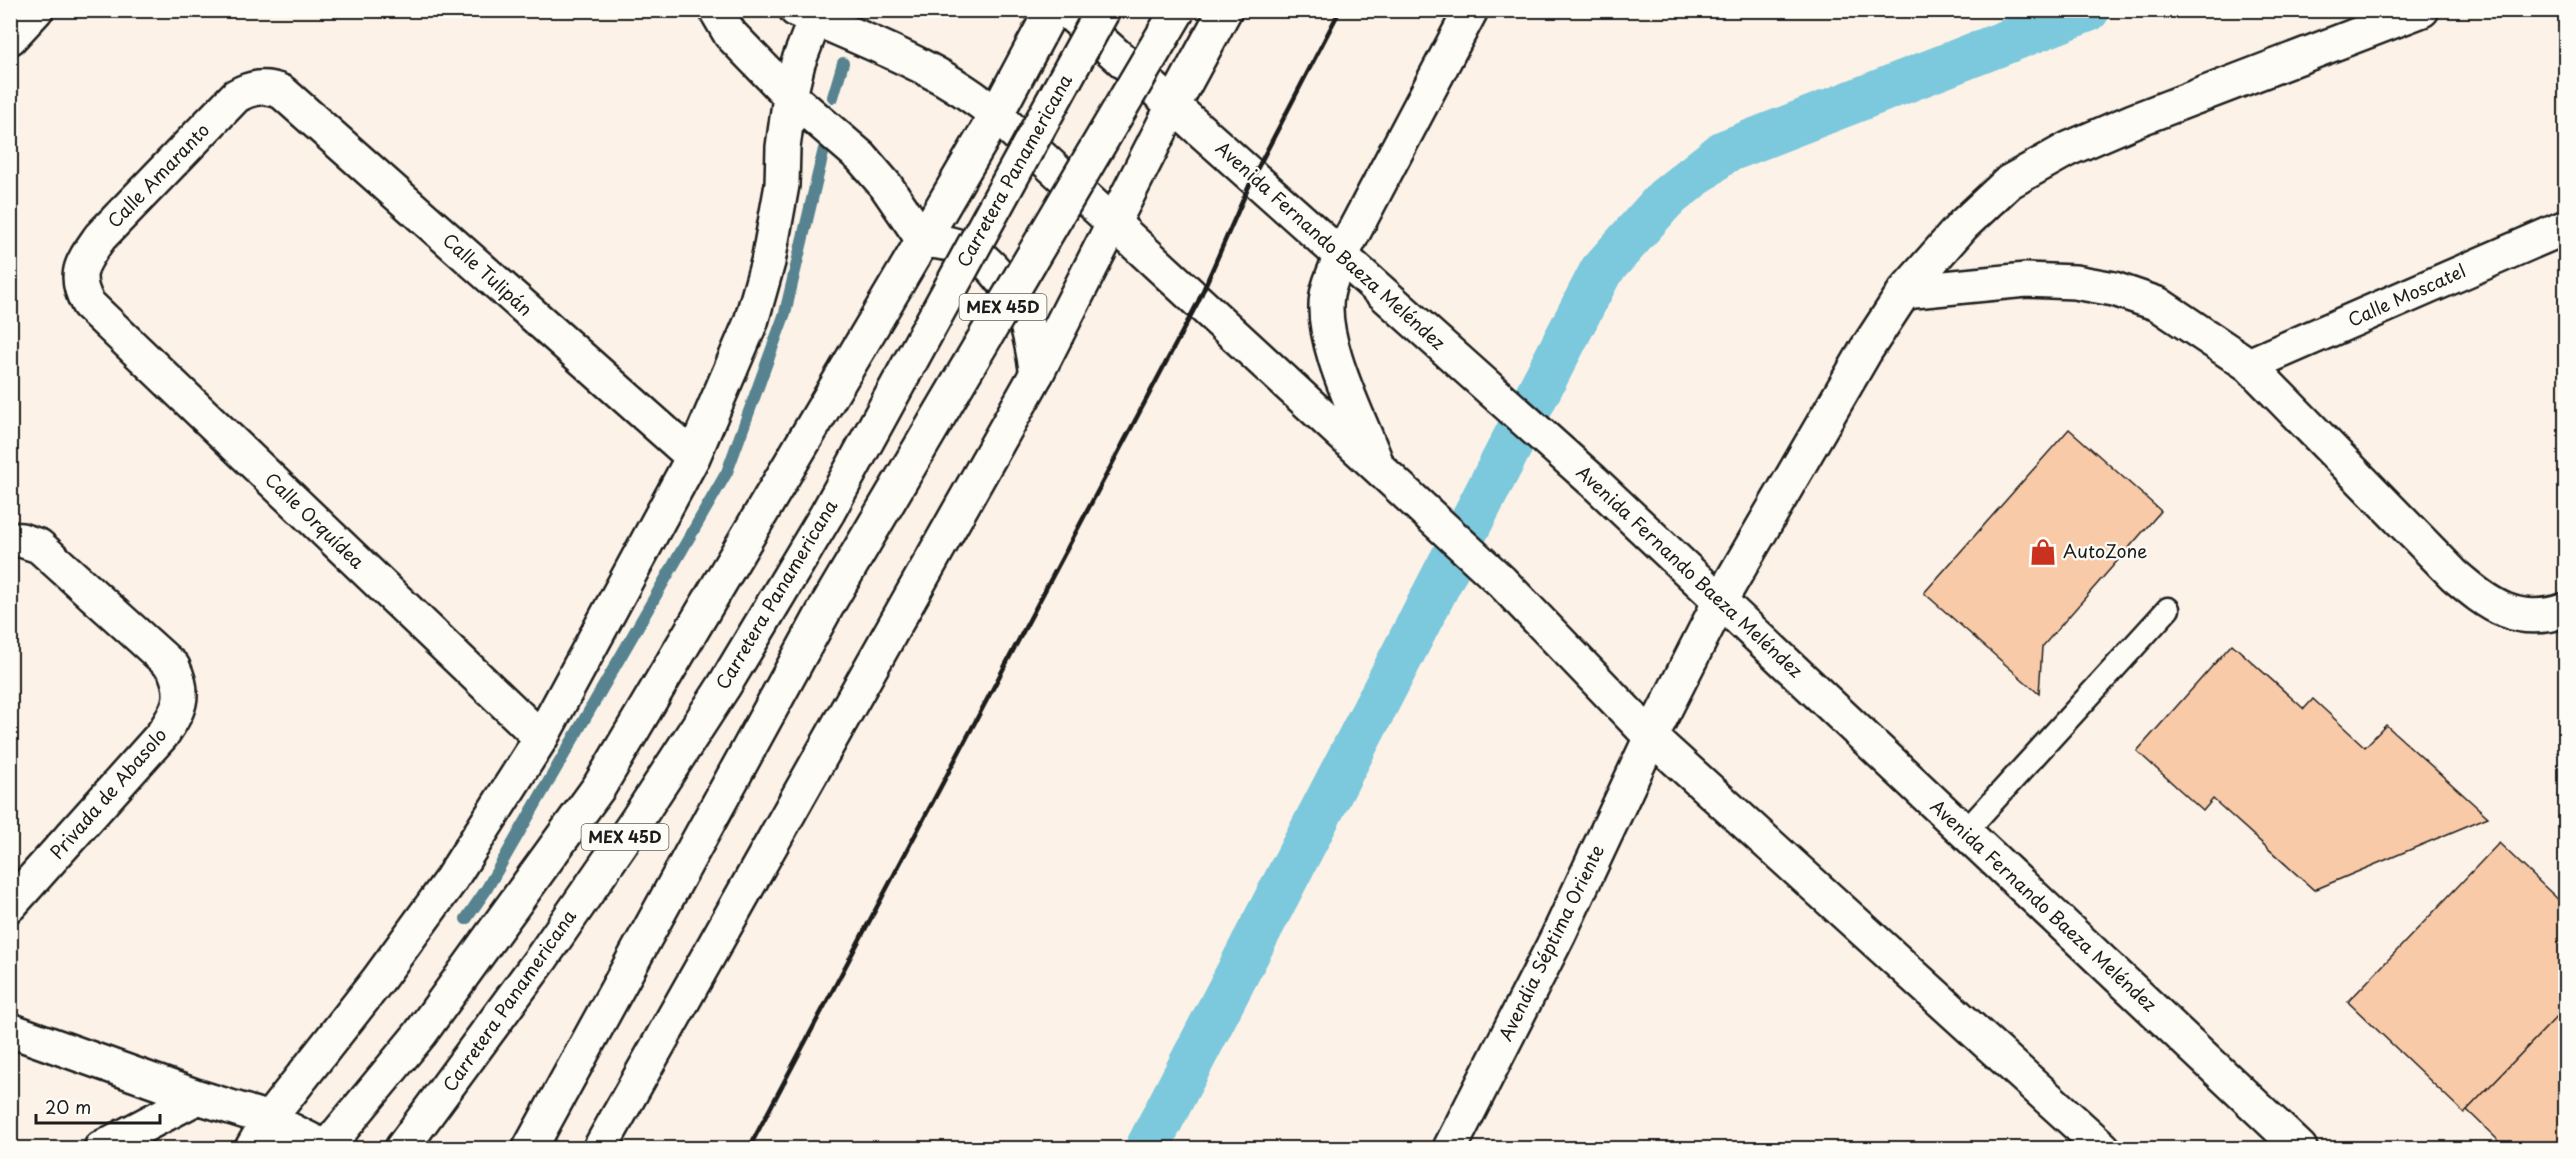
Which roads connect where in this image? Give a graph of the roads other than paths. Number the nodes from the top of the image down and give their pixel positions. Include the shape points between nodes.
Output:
1 (36, 10) edge
2 (716, 10) edge
3 (1052, 10) edge
4 (1066, 10) edge
5 (1102, 10) edge
6 (1178, 10) edge
7 (1225, 10) edge
8 (1472, 10) edge
9 (2422, 10) edge
10 (805, 15) edge
11 (10, 38) edge
12 (282, 92) joint
13 (790, 96) junction
14 (1173, 106) junction
15 (996, 115) junction
16 (1114, 223) junction
17 (2565, 227) edge
18 (923, 240) junction
19 (1341, 256) junction
20 (1904, 292) junction
21 (88, 304) joint
22 (2249, 365) junction
23 (1037, 373) junction
24 (693, 457) junction
25 (1379, 470) junction
26 (10, 539) edge
27 (1720, 600) junction
28 (2168, 609) dead end
29 (2565, 610) edge
30 (1651, 737) junction
31 (541, 738) junction
32 (1965, 832) junction
33 (10, 905) edge
34 (10, 1030) edge
35 (198, 1097) junction
36 (269, 1119) junction
37 (326, 1148) edge
38 (101, 1149) edge
39 (252, 1149) edge
40 (402, 1149) edge
41 (530, 1149) edge
42 (600, 1149) edge
43 (1449, 1149) edge
44 (2103, 1149) edge
45 (2300, 1149) edge

1 - 11 main road
2 - 13 main road via 730,34
3 - 15 main road
4 - 14 main road, Avenida Fernando Baeza Meléndez
5 - 40 main road, Carretera Panamericana / MEX 45D, bridge via 828,512 724,686 635,824
6 - 41 main road, MEX 45D, bridge via 828,604
7 - 14 main road
8 - 19 main road
9 - 20 main road, Avendia Séptima Oriente via 2068,149 2009,182 1963,225
10 - 13 main road
10 - 15 main road via 943,77
12 - 21 main road, Calle Amaranto via 269,87 236,96 100,237 78,274
12 - 24 main road, Calle Tulipán
13 - 18 main road via 861,157
13 - 24 main road via 782,185 768,262 751,322
14 - 16 main road
14 - 19 main road, Avenida Fernando Baeza Meléndez
15 - 16 main road
15 - 18 main road
16 - 23 main road
16 - 25 main road
17 - 22 main road, Calle Moscatel
18 - 23 main road via 946,242 975,253 996,272 1023,313
18 - 37 main road via 599,787 420,1034
19 - 25 main road via 1327,295 1329,341
19 - 27 main road, Avenida Fernando Baeza Meléndez
20 - 22 main road via 2026,280 2114,289 2158,304
20 - 27 main road, Avendia Séptima Oriente
21 - 31 main road, Calle Orquídea
22 - 29 main road via 2480,597 2509,613 2531,618
23 - 42 main road
24 - 31 main road
25 - 30 main road via 1501,581
26 - 33 main road, Privada de Abasolo via 39,546 173,667 181,699 162,735
27 - 30 main road, Avendia Séptima Oriente
27 - 32 main road, Avenida Fernando Baeza Meléndez
28 - 32 lane
30 - 43 main road, Avendia Séptima Oriente via 1557,936
30 - 44 main road
31 - 36 main road via 450,880
32 - 45 main road, Avenida Fernando Baeza Meléndez
34 - 35 main road
35 - 36 main road
35 - 38 main road
36 - 37 main road
36 - 39 main road

